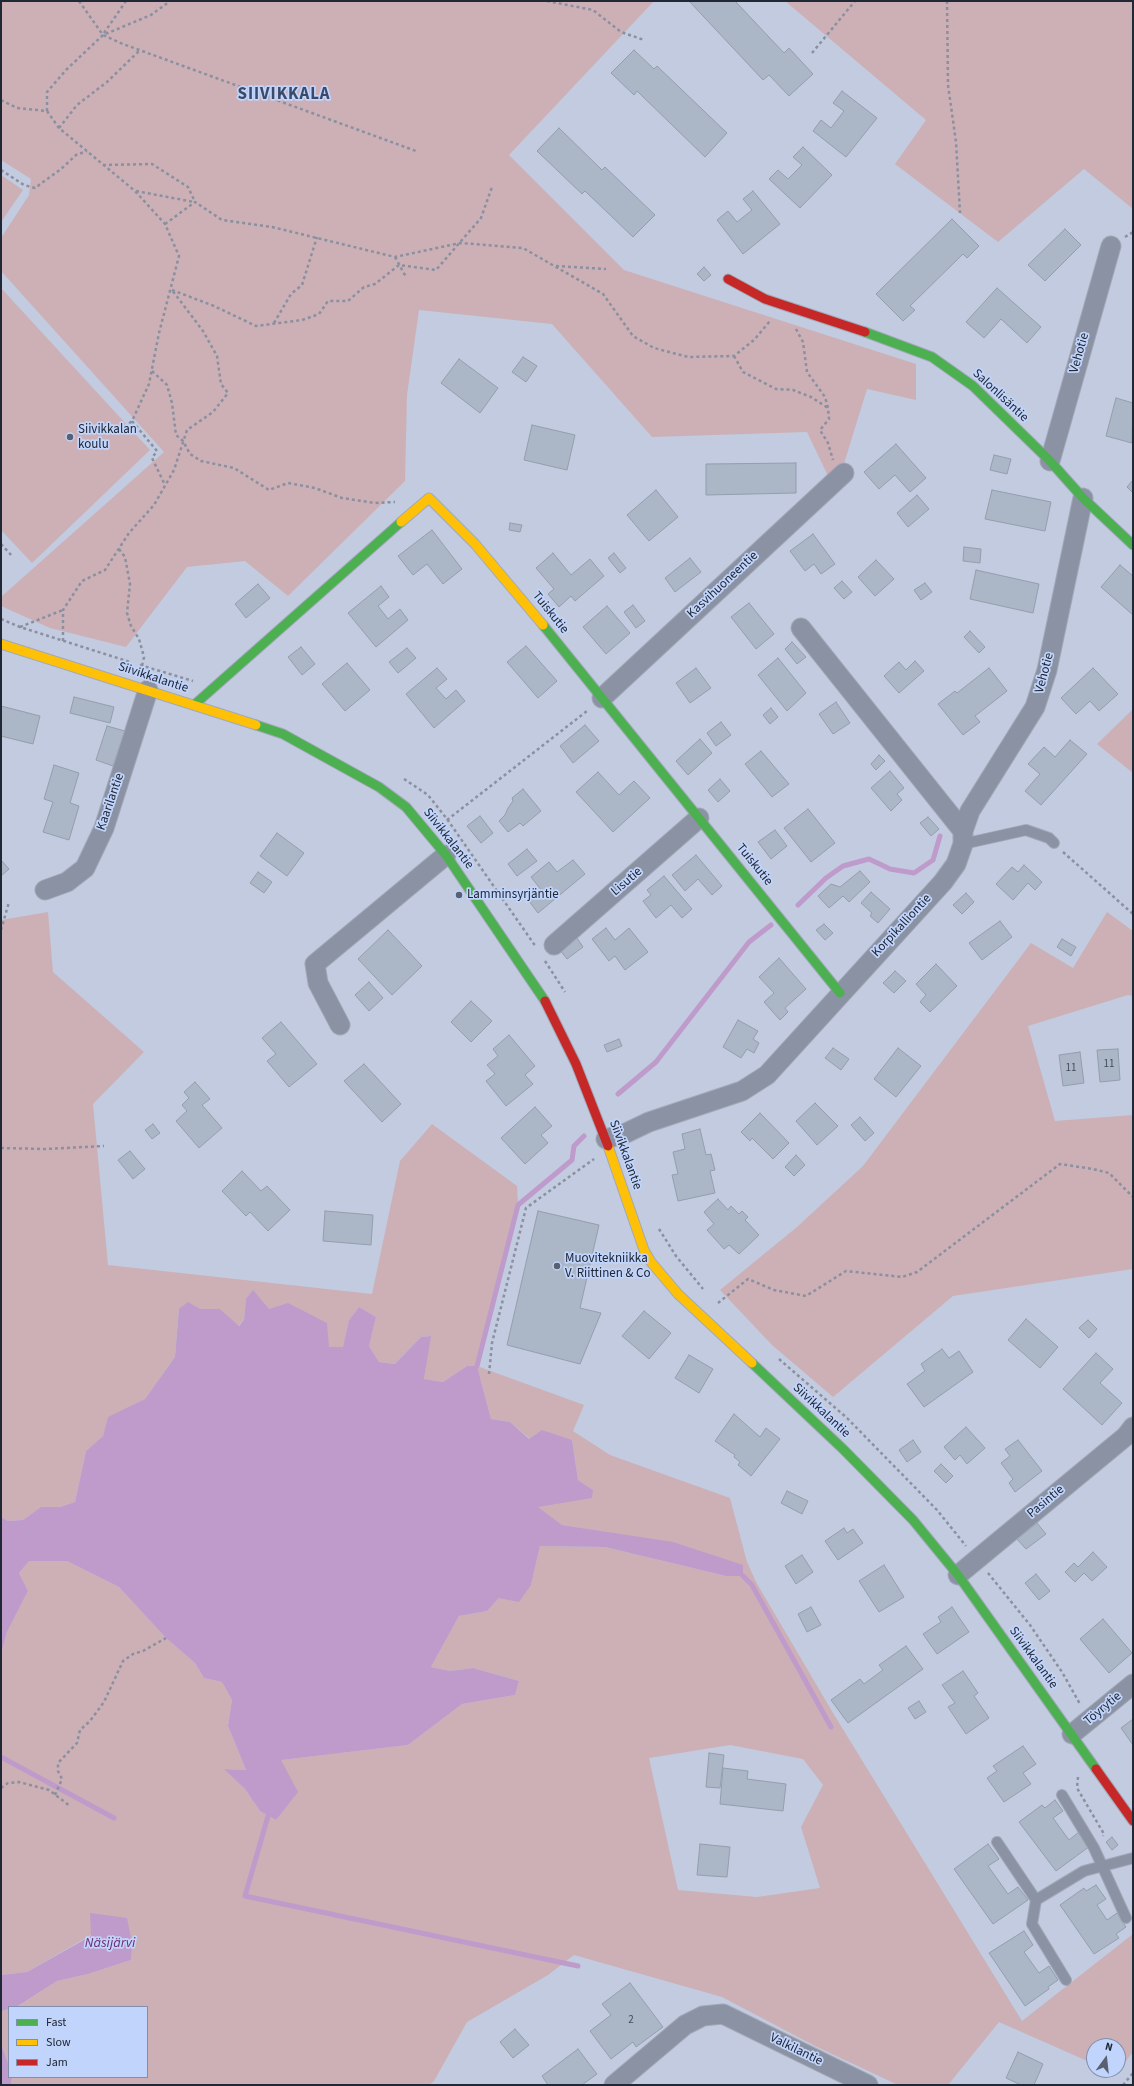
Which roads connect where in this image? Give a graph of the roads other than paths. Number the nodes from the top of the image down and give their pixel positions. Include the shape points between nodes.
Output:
1 (1111, 246) dead end
2 (728, 280) dead end
3 (1050, 460) junction
4 (843, 473) road end
5 (1083, 498) junction
6 (1133, 545) edge
7 (802, 628) dead end
8 (1, 644) edge
9 (148, 690) junction
10 (602, 698) junction
11 (194, 705) junction
12 (699, 818) junction
13 (963, 838) junction
14 (1054, 843) road end
15 (446, 855) junction
16 (45, 890) dead end
17 (554, 945) dead end
18 (840, 993) junction
19 (340, 1025) dead end
20 (607, 1144) junction
21 (1133, 1427) edge
22 (958, 1575) junction
23 (1133, 1684) edge
24 (1072, 1734) junction
25 (1062, 1795) dead end
26 (1133, 1821) edge
27 (997, 1842) dead end
28 (1133, 1858) edge
29 (1103, 1866) junction
30 (1036, 1900) junction
31 (1126, 1918) dead end
32 (1066, 1980) dead end
33 (614, 2085) edge
34 (868, 2085) edge

1 - 3 street, Vehotie
2 - 3 main road, Salonlisäntie via 765,300 884,338 932,357 973,386
3 - 5 main road, Salonlisäntie
4 - 10 street, Kasvihuoneentie
5 - 6 main road, Salonlisäntie
5 - 13 street, Vehotie via 1047,670 1035,707 970,811
7 - 13 street
8 - 9 main road, Siivikkalantie
9 - 11 main road, Siivikkalantie
9 - 16 street, Kaarilantie via 104,828 85,868 67,882
10 - 11 main road, Tuiskutie via 475,544 429,498
10 - 12 main road, Tuiskutie
11 - 15 main road, Siivikkalantie via 283,734 379,787 406,807
12 - 17 street, Lisutie
12 - 18 main road, Tuiskutie
13 - 14 lane via 1026,830 1049,838
13 - 18 street, Korpikalliontie via 956,864 943,882
15 - 19 street via 315,964 318,983
15 - 20 main road, Siivikkalantie via 551,1010 576,1064
18 - 20 street, Korpikalliontie via 756,1084 742,1092 649,1122
20 - 22 main road, Siivikkalantie via 644,1250 659,1272 678,1294 877,1482 913,1520
21 - 22 street, Pasintie via 1126,1436
22 - 24 main road, Siivikkalantie
23 - 24 street, Töyrytie
24 - 26 main road, Siivikkalantie
25 - 29 lane
27 - 30 lane
28 - 29 lane
29 - 30 lane via 1084,1871
29 - 31 lane
30 - 32 lane via 1032,1924
33 - 34 street, Valkilantie via 685,2025 703,2016 723,2014

